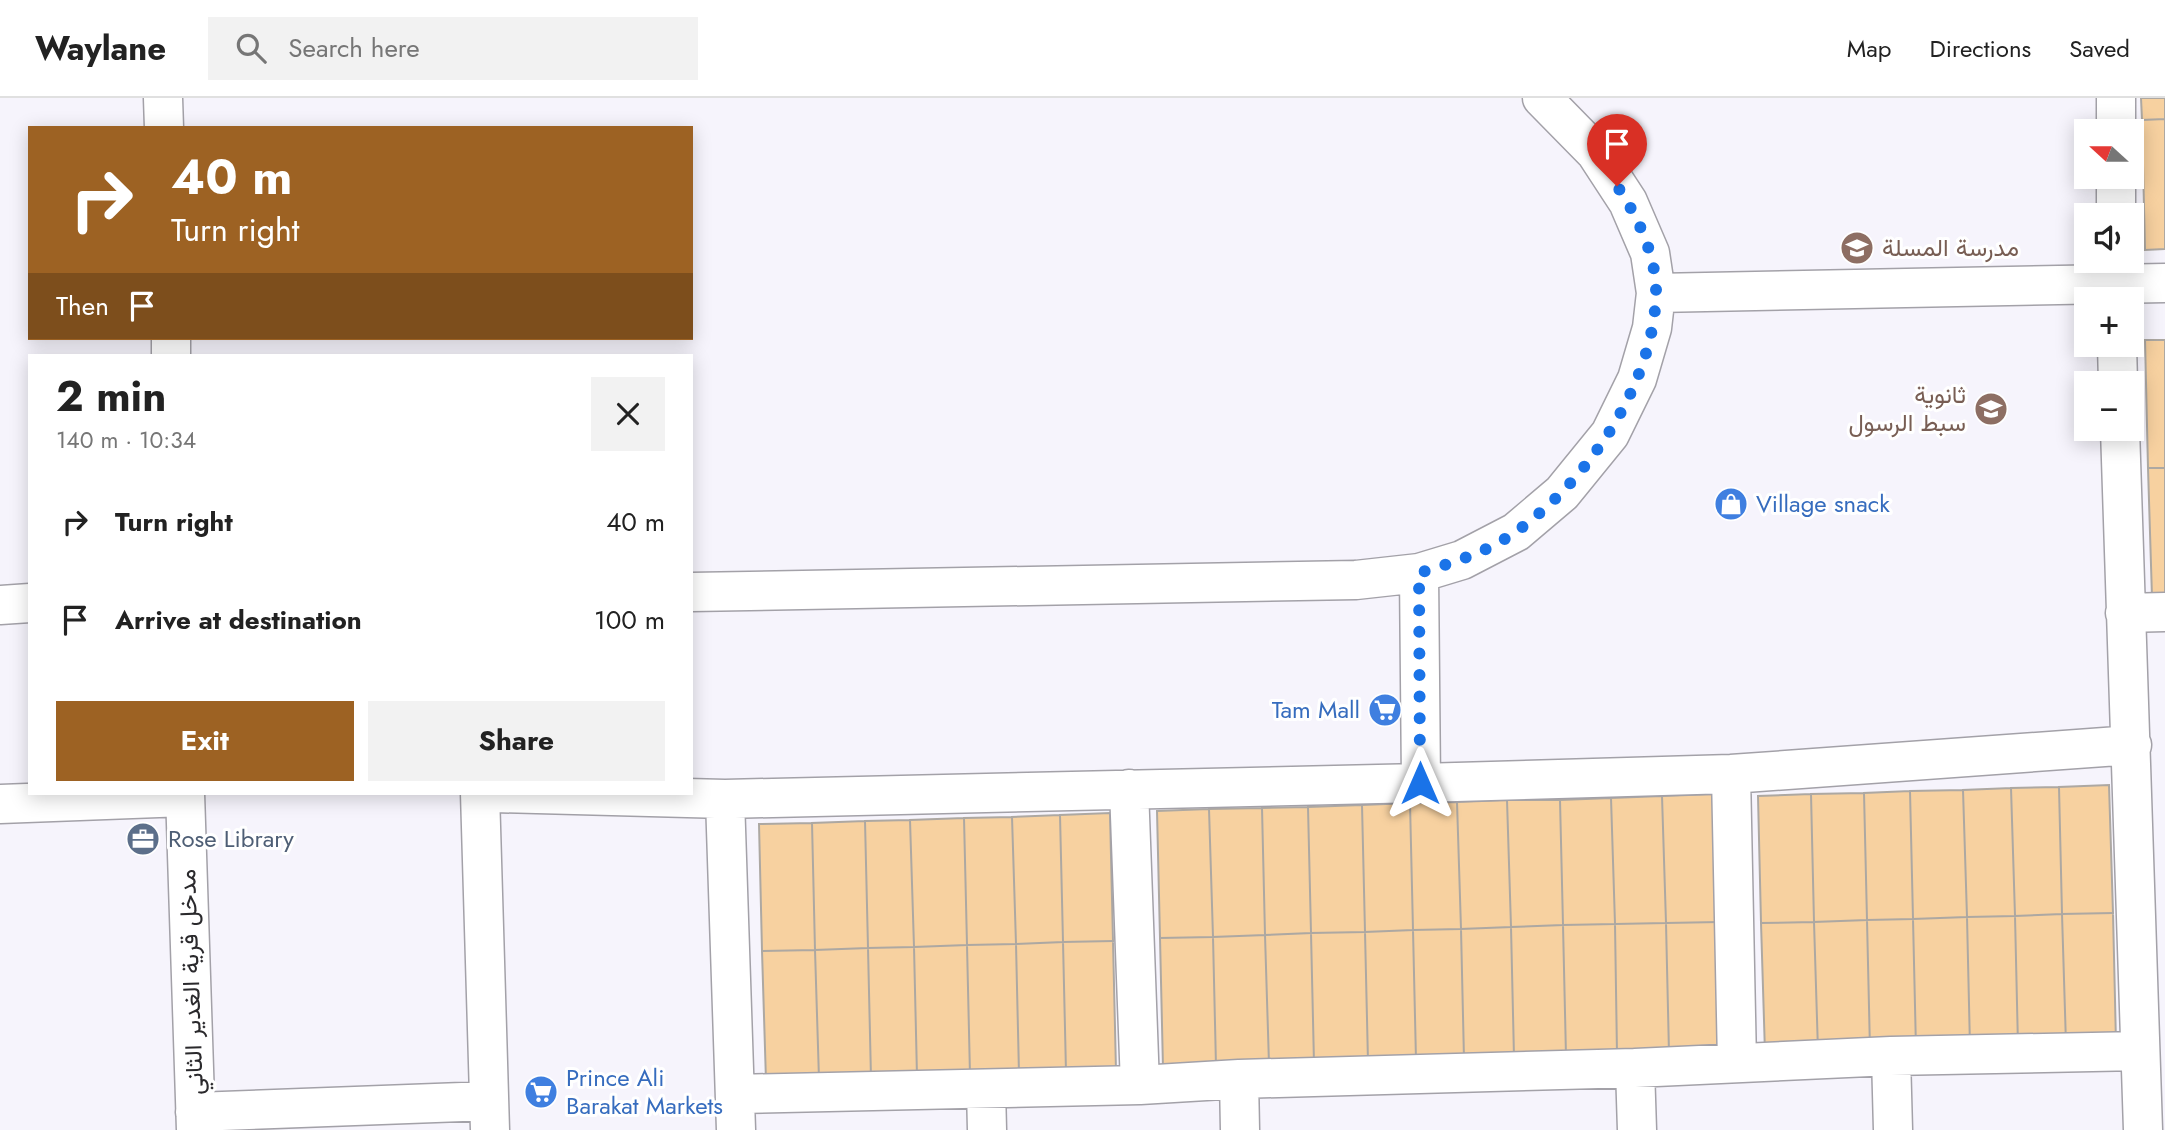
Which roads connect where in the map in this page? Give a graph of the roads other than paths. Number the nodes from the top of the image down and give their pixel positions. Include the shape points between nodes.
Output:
1 (163, 98) edge
2 (1542, 98) edge
3 (2116, 98) edge
4 (2116, 119) edge
5 (164, 126) edge
6 (2116, 281) edge
7 (2165, 283) edge
8 (1656, 293) junction
9 (2120, 441) edge
10 (1419, 573) junction
11 (693, 592) edge
12 (28, 603) edge
13 (0, 605) edge
14 (2165, 612) edge
15 (2125, 613) junction
16 (2132, 744) junction
17 (1731, 774) junction
18 (1420, 783) junction
19 (1129, 789) junction
20 (185, 795) edge
21 (480, 795) edge
22 (571, 795) edge
23 (725, 799) junction
24 (0, 804) edge
25 (2140, 1051) junction
26 (1891, 1056) junction
27 (1737, 1063) junction
28 (1634, 1068) junction
29 (1239, 1079) junction
30 (1140, 1085) junction
31 (986, 1089) junction
32 (736, 1112) edge
33 (490, 1116) edge
34 (196, 1121) edge
35 (987, 1130) edge
36 (1240, 1130) edge
37 (1637, 1130) edge
38 (1893, 1130) edge
39 (2143, 1130) edge

1 - 5 street
2 - 8 street via 1596,153 1628,202 1650,253
3 - 4 street
6 - 7 street
6 - 8 street
8 - 10 street via 1652,328 1637,379 1610,434 1562,493 1516,532 1462,560
9 - 15 street
10 - 11 street via 1356,580
10 - 18 street
12 - 13 street
14 - 15 street
15 - 16 street
16 - 17 street
16 - 25 street
17 - 18 street
17 - 27 street
18 - 19 street
19 - 23 street
19 - 30 street
20 - 24 street
20 - 34 street, مدخل قرية الغدير الثاني
21 - 33 street
22 - 23 street
23 - 32 street
25 - 26 street
25 - 39 street
26 - 27 street
26 - 38 street
27 - 28 street
28 - 29 street
28 - 37 street
29 - 30 street
29 - 36 street
30 - 31 street
31 - 32 street
31 - 35 street
33 - 34 street

